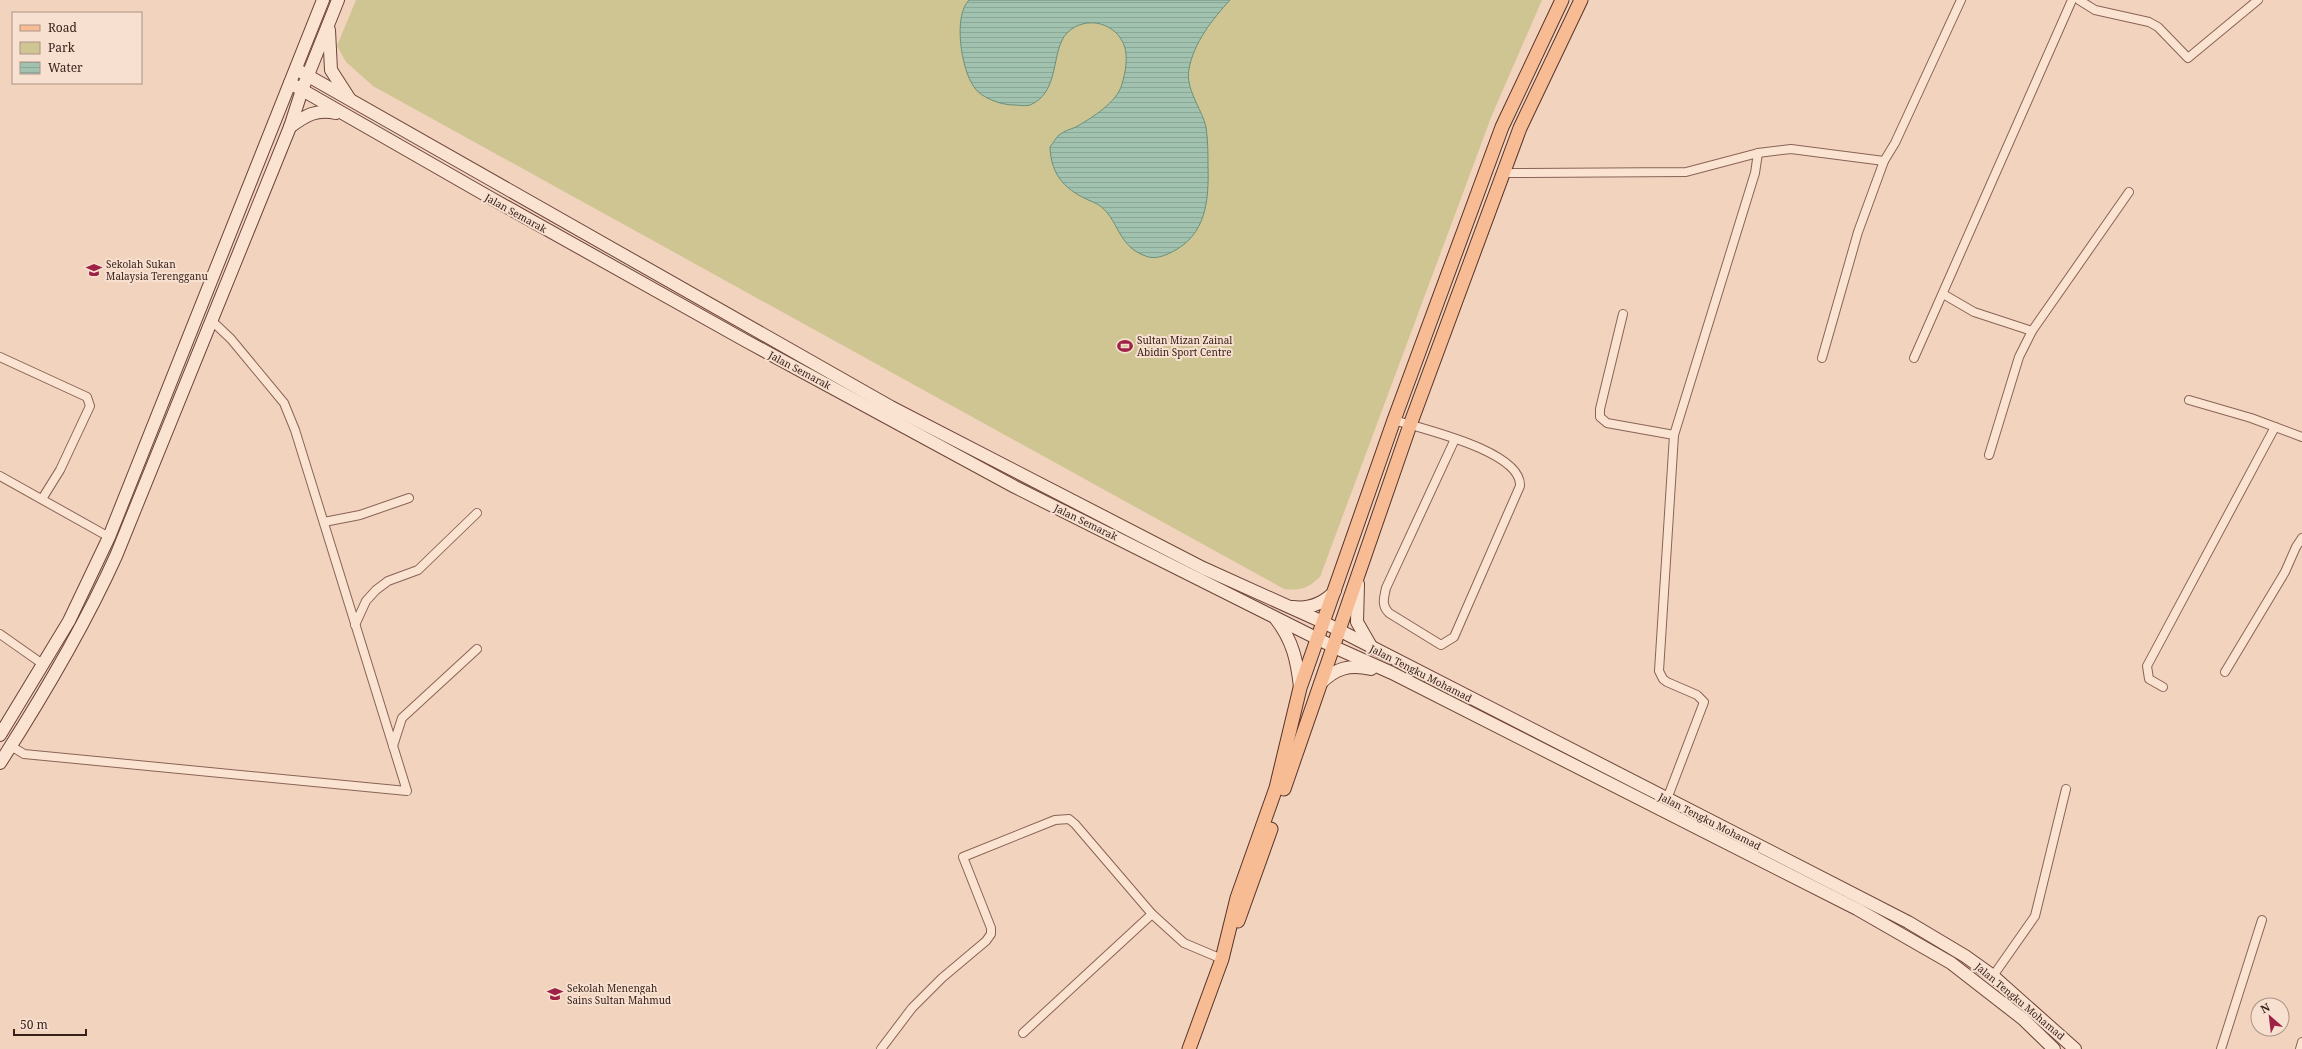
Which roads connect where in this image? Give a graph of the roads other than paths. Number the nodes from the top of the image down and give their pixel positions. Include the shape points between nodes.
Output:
1 (324, 0) edge
2 (338, 0) edge
3 (1562, 0) edge
4 (1581, 0) edge
5 (1961, 0) edge
6 (2072, 0) edge
7 (2079, 0) edge
8 (2258, 0) edge
9 (329, 25) junction
10 (296, 69) junction
11 (308, 77) junction
12 (290, 83) junction
13 (302, 90) junction
14 (353, 103) junction
15 (345, 115) junction
16 (290, 127) junction
17 (1758, 153) junction
18 (1884, 161) junction
19 (1504, 173) junction
20 (2129, 192) dead end
21 (1943, 294) junction
22 (1623, 314) dead end
23 (212, 320) junction
24 (2032, 331) junction
25 (0, 358) edge
26 (1822, 358) dead end
27 (1914, 358) dead end
28 (2189, 400) dead end
29 (1394, 420) junction
30 (1410, 425) junction
31 (2275, 427) junction
32 (1674, 435) junction
33 (2302, 437) edge
34 (1455, 439) junction
35 (1989, 455) dead end
36 (0, 476) edge
37 (409, 498) dead end
38 (42, 499) junction
39 (478, 513) dead end
40 (324, 522) junction
41 (109, 537) junction
42 (2302, 538) edge
43 (1359, 575) junction
44 (1336, 590) junction
45 (1288, 606) junction
46 (1274, 617) junction
47 (1325, 623) junction
48 (355, 625) junction
49 (1340, 632) junction
50 (0, 634) edge
51 (1319, 639) junction
52 (1334, 647) junction
53 (1372, 648) junction
54 (477, 649) dead end
55 (44, 665) junction
56 (2225, 672) dead end
57 (1392, 673) junction
58 (1320, 684) junction
59 (2163, 687) dead end
60 (1300, 688) junction
61 (0, 735) edge
62 (11, 746) junction
63 (393, 747) junction
64 (0, 763) edge
65 (2066, 789) dead end
66 (1667, 799) junction
67 (1152, 914) junction
68 (2262, 920) dead end
69 (1224, 955) junction
70 (1993, 976) junction
71 (1023, 1033) dead end
72 (2302, 1042) edge
73 (881, 1049) edge
74 (1190, 1049) edge
75 (2054, 1049) edge
76 (2075, 1049) edge
77 (2221, 1049) edge
78 (2300, 1049) edge

1 - 10 main road
2 - 9 main road
3 - 29 main road via 1502,128
4 - 19 main road via 1520,128
5 - 18 street via 1895,143
6 - 21 street
7 - 8 street via 2095,10 2158,26 2188,58
9 - 11 main road
9 - 14 main road via 333,77
10 - 11 main road, Jalan Semarak
10 - 12 main road
11 - 13 main road
11 - 14 main road, Jalan Semarak
12 - 13 main road, Jalan Semarak
12 - 41 main road
13 - 15 main road, Jalan Semarak
13 - 16 main road
14 - 45 main road, Jalan Semarak via 891,407 1203,568
15 - 16 main road via 326,111 312,112
15 - 46 main road, Jalan Semarak via 732,333 1008,483
16 - 23 main road
17 - 18 street via 1791,149
17 - 19 street via 1686,172
17 - 32 street via 1755,173
18 - 26 street via 1858,232
19 - 30 main road
20 - 24 street
21 - 24 street via 1974,312
21 - 27 street
22 - 32 street via 1600,417 1607,423
23 - 40 street via 284,403
23 - 62 main road via 99,593 47,690
24 - 35 street via 2019,357
25 - 38 street via 87,397 90,406 60,470
28 - 31 street via 2247,416
29 - 30 street
29 - 44 main road
30 - 34 street
30 - 43 main road
31 - 33 street
31 - 59 street via 2147,666 2149,679
32 - 66 street via 1659,671 1667,682 1697,695 1704,702 1704,707
34 - 34 street via 1386,588 1383,601 1383,606 1389,613 1441,645 1454,637 1520,486 1520,480 1512,466 1480,448
36 - 38 street
37 - 40 street via 360,515
38 - 41 street
39 - 48 street via 418,570 388,582 376,590 366,601
40 - 48 street
41 - 55 main road via 71,617
42 - 56 street via 2286,572
43 - 49 main road
43 - 53 main road via 1357,622
44 - 45 main road via 1316,605 1304,608
44 - 47 main road
45 - 47 main road, Jalan Semarak
46 - 51 main road, Jalan Semarak
46 - 60 main road via 1293,646 1298,662
47 - 49 main road, Jalan Tengku Mohamad
47 - 51 main road
48 - 63 street
49 - 52 main road
49 - 53 main road, Jalan Tengku Mohamad
50 - 55 street
51 - 52 main road, Jalan Tengku Mohamad
51 - 60 main road
52 - 57 main road, Jalan Tengku Mohamad
52 - 58 main road
53 - 66 main road, Jalan Tengku Mohamad
54 - 63 street via 402,718
55 - 61 main road
57 - 58 main road via 1350,666 1333,672
57 - 75 main road, Jalan Tengku Mohamad via 1870,916 1956,967 2018,1014
58 - 69 main road via 1247,901
60 - 69 main road via 1276,788 1237,898
62 - 63 street via 24,754 407,791
62 - 64 main road
65 - 70 street via 2035,916
66 - 70 main road, Jalan Tengku Mohamad via 1908,922
67 - 69 street via 1184,943
67 - 71 street
67 - 73 street via 1082,831 1068,819 1035,826 963,857 991,928 991,934 912,1008
68 - 77 street
69 - 74 main road
70 - 76 main road, Jalan Tengku Mohamad
72 - 78 street

